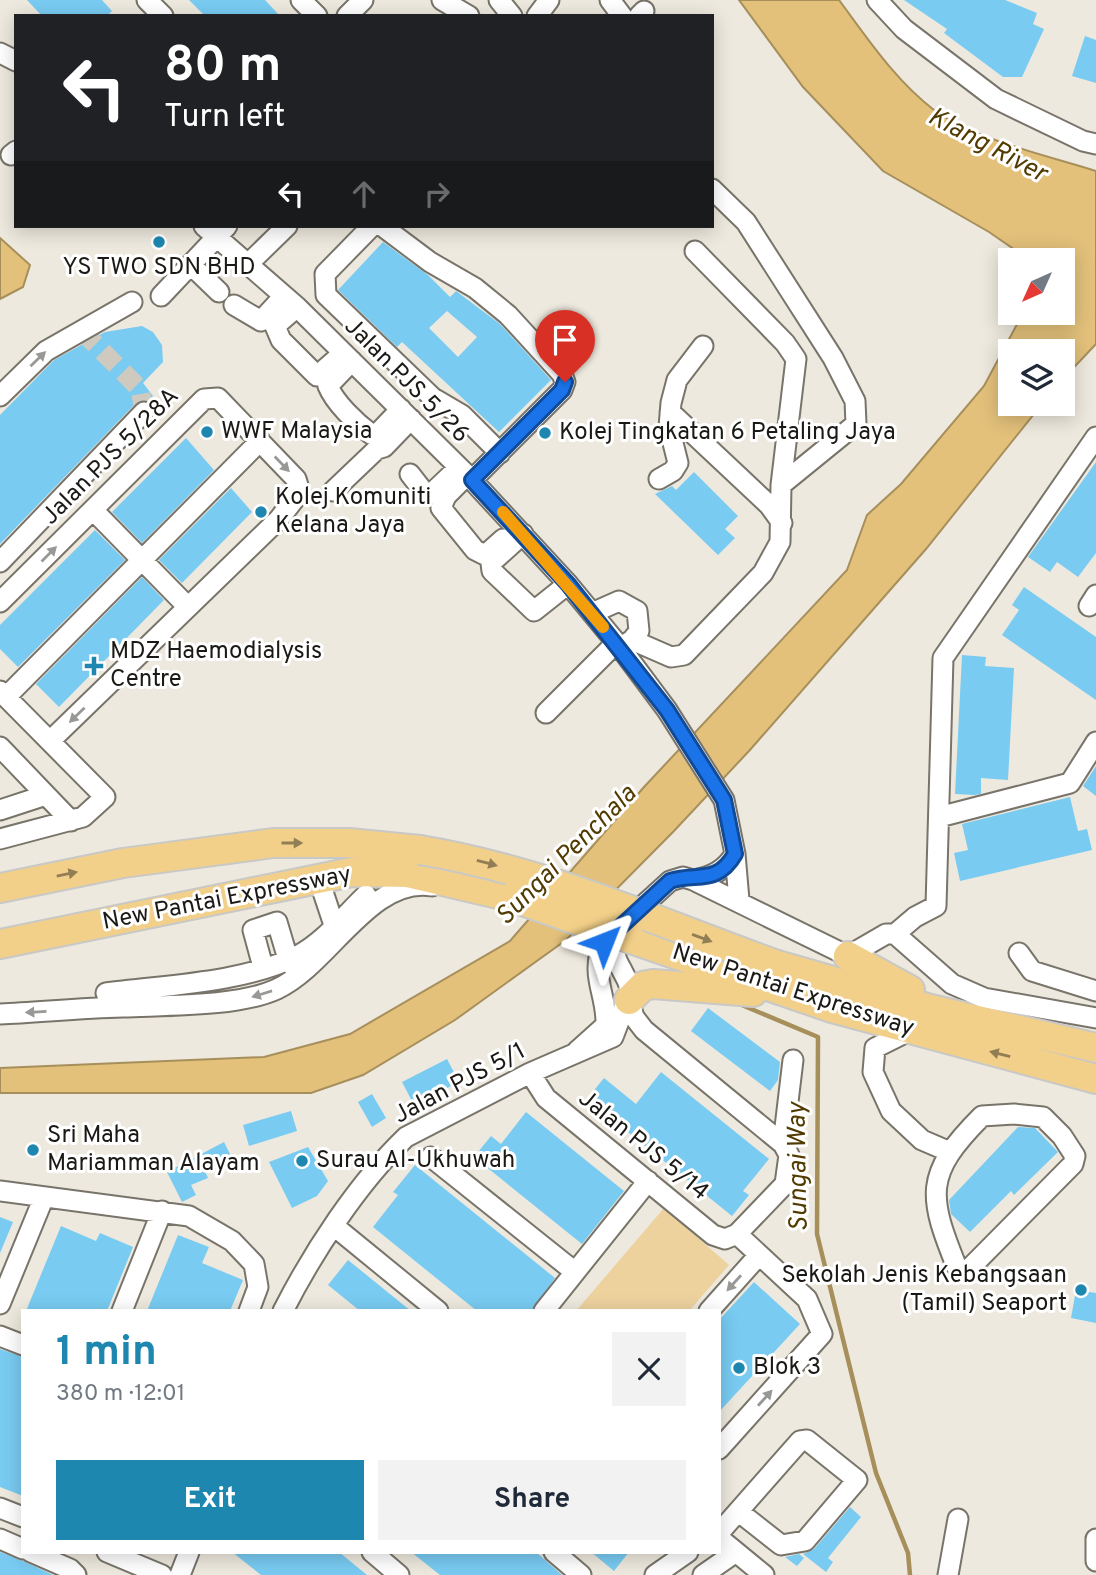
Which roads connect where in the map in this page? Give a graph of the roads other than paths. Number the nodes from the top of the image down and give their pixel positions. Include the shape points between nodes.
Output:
1 (148, 0) edge
2 (301, 0) edge
3 (363, 0) edge
4 (499, 0) edge
5 (877, 0) edge
6 (445, 6) edge
7 (161, 14) edge
8 (315, 14) edge
9 (349, 14) edge
10 (464, 14) edge
11 (510, 14) edge
12 (1096, 144) edge
13 (714, 191) edge
14 (285, 228) edge
15 (370, 228) edge
16 (385, 228) edge
17 (216, 230) edge
18 (695, 251) dead end
19 (191, 265) junction
20 (247, 265) junction
21 (162, 296) dead end
22 (132, 302) dead end
23 (290, 302) junction
24 (703, 346) dead end
25 (347, 357) junction
26 (0, 396) edge
27 (145, 412) dead end
28 (670, 412) junction
29 (406, 414) junction
30 (1096, 437) edge
31 (260, 441) junction
32 (499, 453) junction
33 (410, 474) dead end
34 (466, 474) junction
35 (659, 479) dead end
36 (781, 485) junction
37 (333, 491) dead end
38 (93, 510) junction
39 (782, 523) junction
40 (519, 530) junction
41 (141, 560) junction
42 (0, 562) edge
43 (568, 584) junction
44 (0, 602) edge
45 (188, 607) junction
46 (592, 613) junction
47 (623, 643) junction
48 (3, 694) edge
49 (546, 712) dead end
50 (50, 741) junction
51 (1096, 742) edge
52 (0, 747) edge
53 (46, 795) junction
54 (0, 810) edge
55 (939, 817) junction
56 (71, 821) junction
57 (0, 839) edge
58 (735, 854) junction
59 (390, 873) junction
60 (318, 877) junction
61 (693, 880) junction
62 (0, 888) edge
63 (508, 896) junction
64 (739, 900) junction
65 (766, 915) junction
66 (334, 925) junction
67 (615, 930) junction
68 (895, 934) junction
69 (0, 944) edge
70 (1019, 953) dead end
71 (848, 956) junction
72 (262, 967) junction
73 (293, 967) junction
74 (743, 986) junction
75 (598, 990) junction
76 (1096, 991) edge
77 (106, 993) dead end
78 (629, 1000) junction
79 (0, 1014) edge
80 (1096, 1018) edge
81 (920, 1019) junction
82 (644, 1030) junction
83 (612, 1037) junction
84 (1096, 1048) edge
85 (577, 1051) junction
86 (793, 1059) dead end
87 (530, 1073) junction
88 (1096, 1079) edge
89 (783, 1144) junction
90 (950, 1152) junction
91 (431, 1157) dead end
92 (648, 1181) junction
93 (0, 1191) edge
94 (44, 1196) junction
95 (162, 1212) junction
96 (334, 1226) junction
97 (737, 1234) junction
98 (759, 1255) junction
99 (575, 1272) junction
100 (0, 1304) edge
101 (123, 1309) edge
102 (250, 1309) edge
103 (284, 1309) edge
104 (437, 1309) edge
105 (546, 1309) edge
106 (711, 1309) edge
107 (0, 1336) edge
108 (21, 1344) edge
109 (721, 1447) edge
110 (0, 1508) edge
111 (739, 1512) junction
112 (21, 1516) edge
113 (958, 1519) dead end
114 (721, 1534) edge
115 (721, 1538) edge
116 (0, 1539) edge
117 (1096, 1539) edge
118 (21, 1548) edge
119 (736, 1552) junction
120 (36, 1554) edge
121 (114, 1554) edge
122 (188, 1554) edge
123 (556, 1554) edge
124 (685, 1554) edge
125 (1096, 1561) edge
126 (152, 1565) edge
127 (76, 1575) edge
128 (180, 1575) edge
129 (581, 1575) edge
130 (655, 1575) edge
131 (703, 1575) edge
132 (764, 1575) edge
133 (948, 1575) edge

1 - 7 street
2 - 8 street
3 - 9 street
4 - 11 street
5 - 12 street via 904,29 996,99
6 - 10 street
13 - 36 street via 746,222 776,265 855,401 856,424
14 - 20 street
15 - 32 street via 325,274 326,295 424,390 461,415
16 - 32 street via 491,301 562,374 562,390
17 - 19 street
17 - 20 street, Jalan PJS 5/26
18 - 36 street via 796,359
19 - 21 street
19 - 23 street via 261,321
20 - 23 street, Jalan PJS 5/26
26 -> 22 street via 46,351
23 - 25 street, Jalan PJS 5/26
23 - 25 street via 275,326 299,360 317,376
24 - 28 street via 677,380
25 - 29 street, Jalan PJS 5/26
25 - 29 street via 328,386 362,428 377,433
27 - 42 street
28 - 35 street via 678,463
28 - 39 street via 769,505
29 - 34 street, Jalan PJS 5/26
29 - 37 street via 384,447
30 - 55 street via 943,658
31 - 38 street, Jalan PJS 5/28A via 218,398 204,399
31 - 41 street
31 -> 45 street, Jalan PJS 5/28A via 296,479 300,492 279,519
32 - 34 street
33 - 34 street via 431,495
34 - 40 street, Jalan PJS 5/26
34 - 40 street via 441,508 475,550 485,555
36 - 39 street
38 - 41 street
44 -> 38 street, Jalan PJS 5/28A
39 - 47 street via 780,542 763,573 684,655 671,657
40 - 43 street, Jalan PJS 5/26
40 - 43 street via 491,563 492,571 534,611
41 - 45 street
41 - 48 street
43 - 46 street, Jalan PJS 5/26
45 -> 50 street, Jalan PJS 5/28A
46 - 47 street, Jalan PJS 5/26
46 - 47 street via 612,602 632,606 640,624
47 - 49 street
47 - 58 street, Jalan PJS 5/26 via 724,800
48 - 50 street
50 - 56 street via 105,797 83,817
51 - 55 street via 1070,783
52 - 53 street
53 - 54 street
53 - 56 street
55 - 68 street via 936,906
56 - 57 street
58 - 61 street, Jalan PJS 5/1 via 721,870
58 - 64 street
58 - 65 street
59 - 60 highway, New Pantai Expressway
59 - 63 highway, New Pantai Expressway
59 - 66 street
60 - 66 street
60 - 69 highway, New Pantai Expressway
61 - 64 street
61 - 67 street, Jalan PJS 5/1 via 670,881
62 -> 81 highway, New Pantai Expressway, bridge via 123,863 272,843 420,850 517,871
63 - 73 street via 424,885 404,888 380,899
63 - 74 highway, New Pantai Expressway, bridge
64 - 65 street
65 - 71 street
66 - 73 street
67 - 75 street, Jalan PJS 5/1 via 599,953
67 - 78 street via 613,950 630,986
68 - 71 street via 886,934
68 - 80 street via 952,984 984,998
70 - 76 street via 1032,971
71 - 81 highway via 911,991
72 - 73 street
72 - 73 street via 253,930 277,922
72 - 77 street via 229,977
73 -> 79 street via 277,989 253,997
74 - 78 highway via 643,986
74 - 81 highway, New Pantai Expressway
75 - 78 street via 611,1002
75 - 85 street, Jalan PJS 5/1 via 606,1025
78 - 82 street
78 - 83 street
81 - 84 highway, New Pantai Expressway
88 -> 81 highway, New Pantai Expressway
81 - 90 street via 875,1048 873,1072 891,1111 922,1140
82 - 83 street, Jalan PJS 5/1
82 - 89 street
83 - 85 street, Jalan PJS 5/1
85 - 87 street, Jalan PJS 5/1
86 - 89 street
87 - 92 street, Jalan PJS 5/14 via 546,1098
87 - 96 street, Jalan PJS 5/1 via 406,1137
89 - 97 street via 789,1155 785,1184
90 - 90 street via 982,1116 1014,1114 1043,1117 1075,1157 966,1272 958,1270 942,1230 934,1189
91 - 99 street
92 - 97 street, Jalan PJS 5/14 via 713,1235
92 - 99 street
93 - 94 street
94 - 95 street
94 - 100 street
95 - 101 street
95 - 102 street via 189,1216 217,1230 254,1264 258,1287
96 - 103 street, Jalan PJS 5/1
96 - 104 street
97 - 98 street
98 -> 106 street
109 -> 98 street via 822,1334 807,1299
99 - 105 street
107 - 108 street
110 - 112 street
111 - 111 street via 800,1441 807,1440 857,1480 805,1541 781,1545
111 - 114 street
113 - 133 street
115 - 119 street
116 - 118 street
117 - 125 street
119 - 131 street
119 - 132 street
120 - 127 street
121 - 126 street
122 - 128 street
123 - 129 street
124 - 130 street

